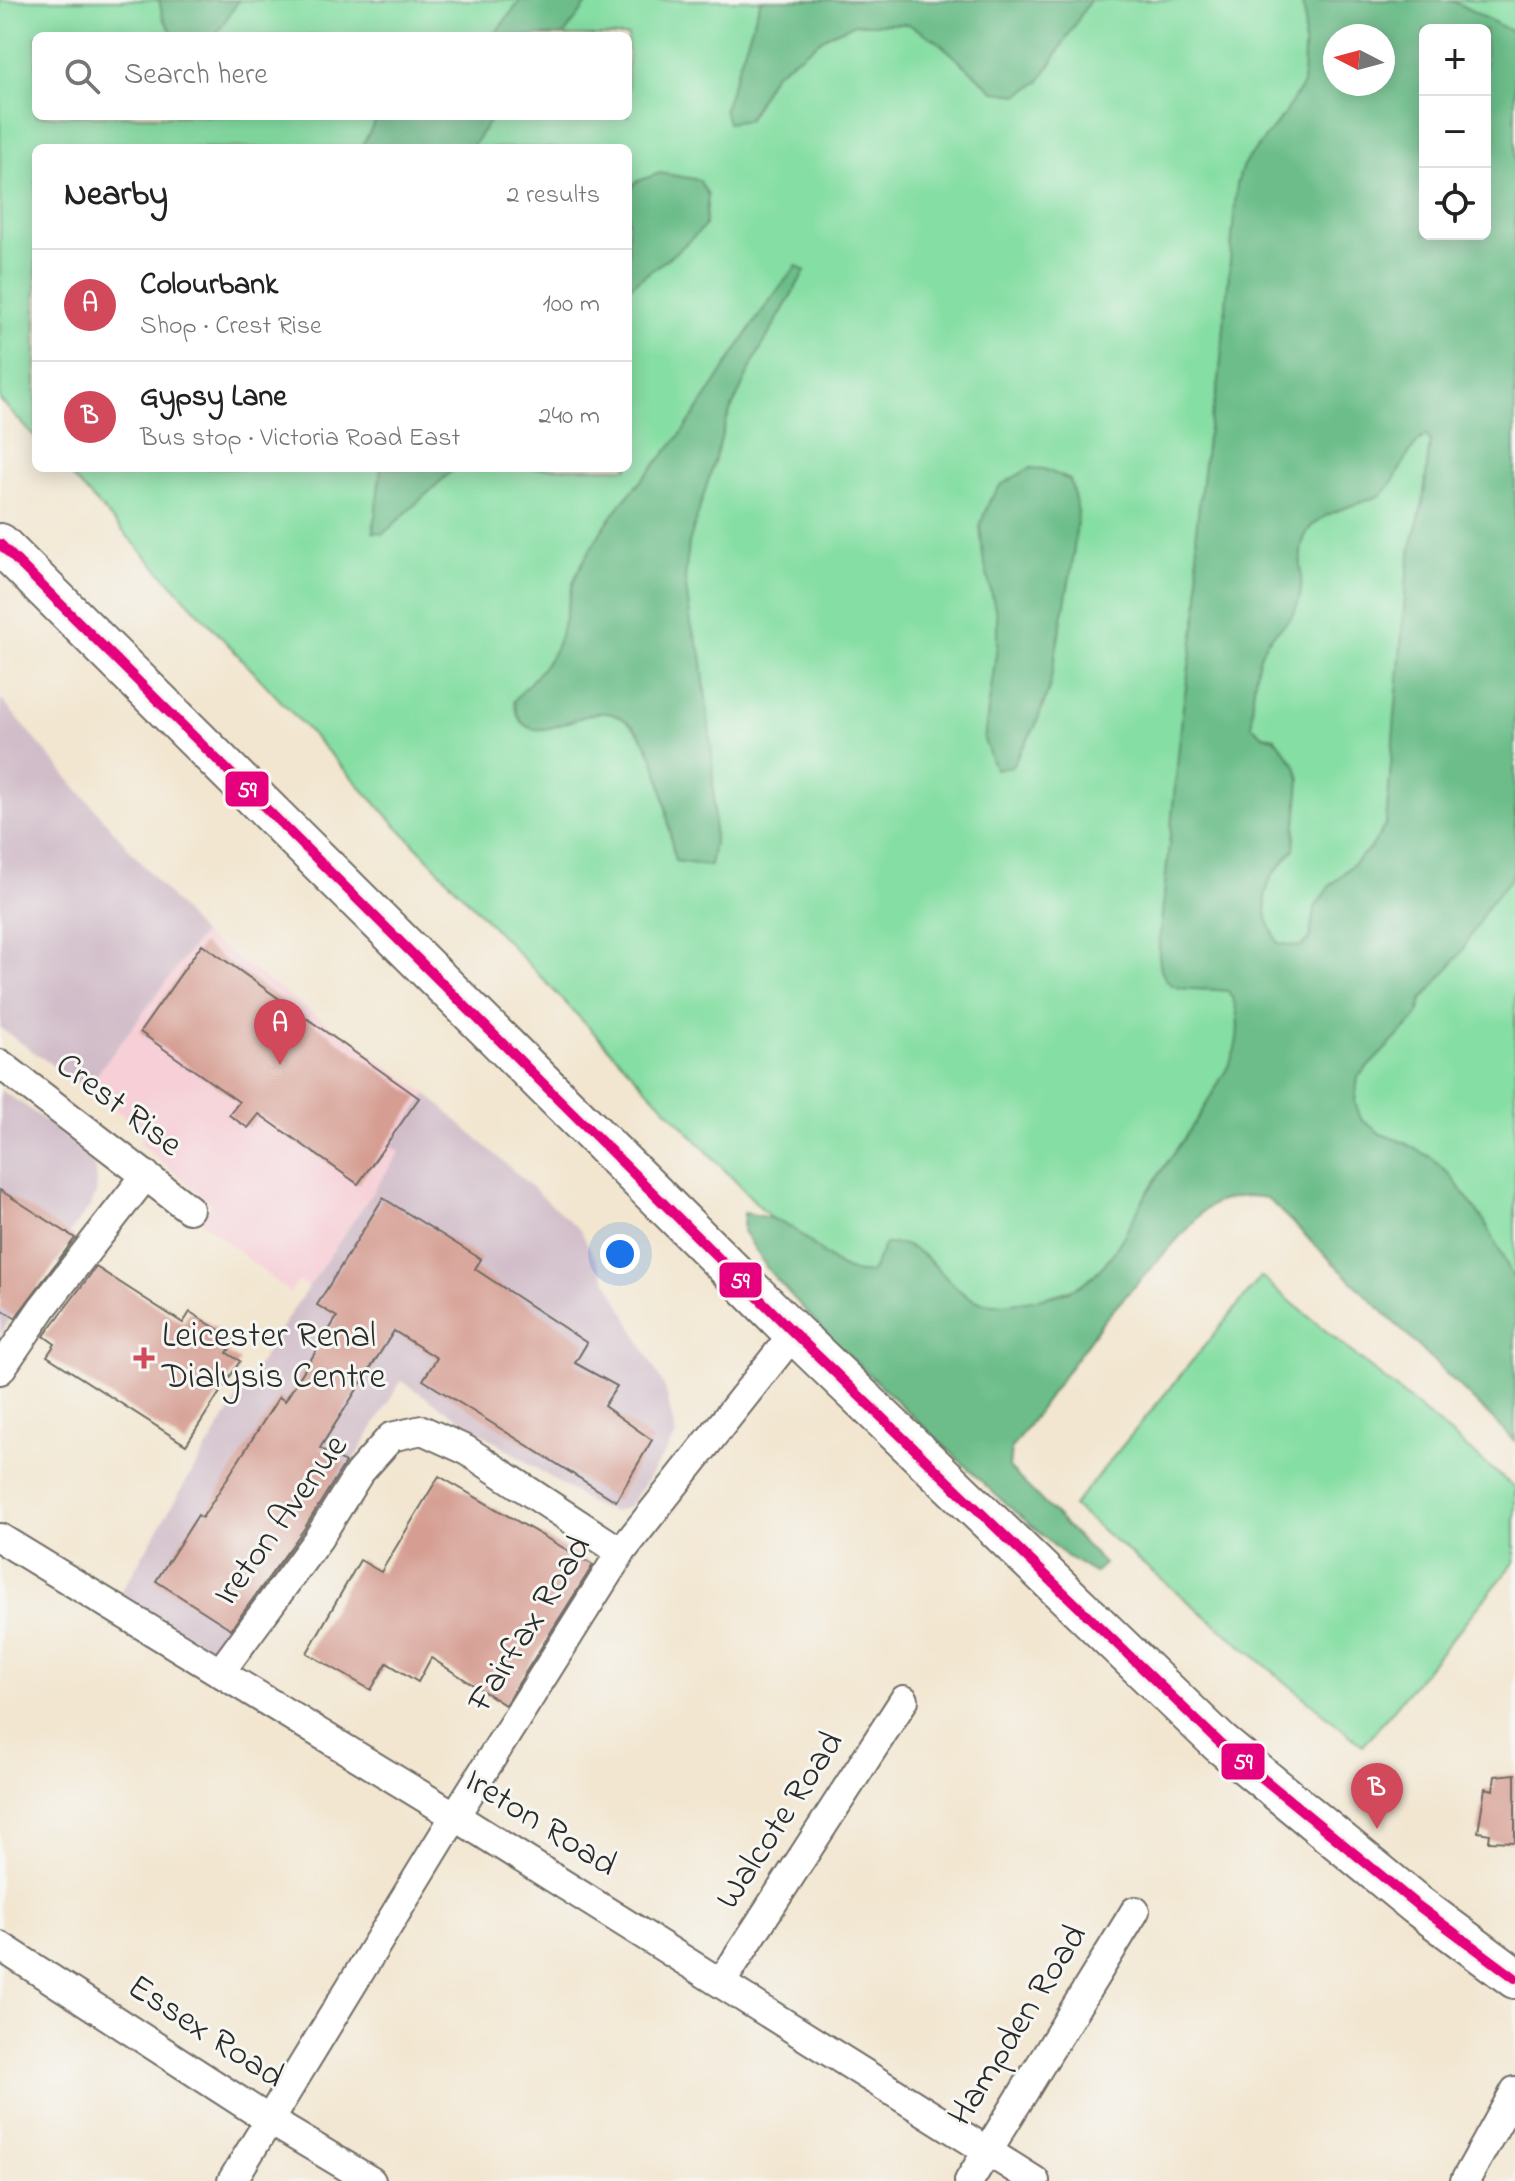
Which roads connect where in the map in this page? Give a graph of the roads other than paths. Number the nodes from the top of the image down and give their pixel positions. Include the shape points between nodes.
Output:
1 (0, 544) edge
2 (0, 1064) edge
3 (146, 1175) junction
4 (189, 1209) dead end
5 (794, 1333) junction
6 (0, 1370) edge
7 (0, 1538) edge
8 (621, 1552) junction
9 (221, 1671) junction
10 (904, 1700) dead end
11 (455, 1816) junction
12 (1135, 1911) dead end
13 (0, 1946) edge
14 (1515, 1978) edge
15 (721, 1983) junction
16 (1515, 2091) edge
17 (269, 2120) junction
18 (987, 2151) junction
19 (232, 2181) edge
20 (371, 2181) edge
21 (969, 2181) edge
22 (1035, 2181) edge
23 (1465, 2181) edge

1 - 5 highway
2 - 3 street, Crest Rise
3 - 4 street, Crest Rise
3 - 6 street
5 - 8 street, Fairfax Road
5 - 14 highway via 1220,1743
7 - 9 street, Ireton Road
8 - 9 street, Ireton Avenue via 466,1450 422,1430 391,1437 359,1473 318,1539
8 - 11 street, Fairfax Road
9 - 11 street, Ireton Road
10 - 15 street, Walcote Road
11 - 15 street, Ireton Road
11 - 17 street, Fairfax Road
12 - 18 street, Hampden Road
13 - 17 street, Essex Road
15 - 18 street, Ireton Road
16 - 23 street
17 - 19 street, Fairfax Road
17 - 20 street, Essex Road
18 - 21 street, Hampden Road
18 - 22 street, Ireton Road

